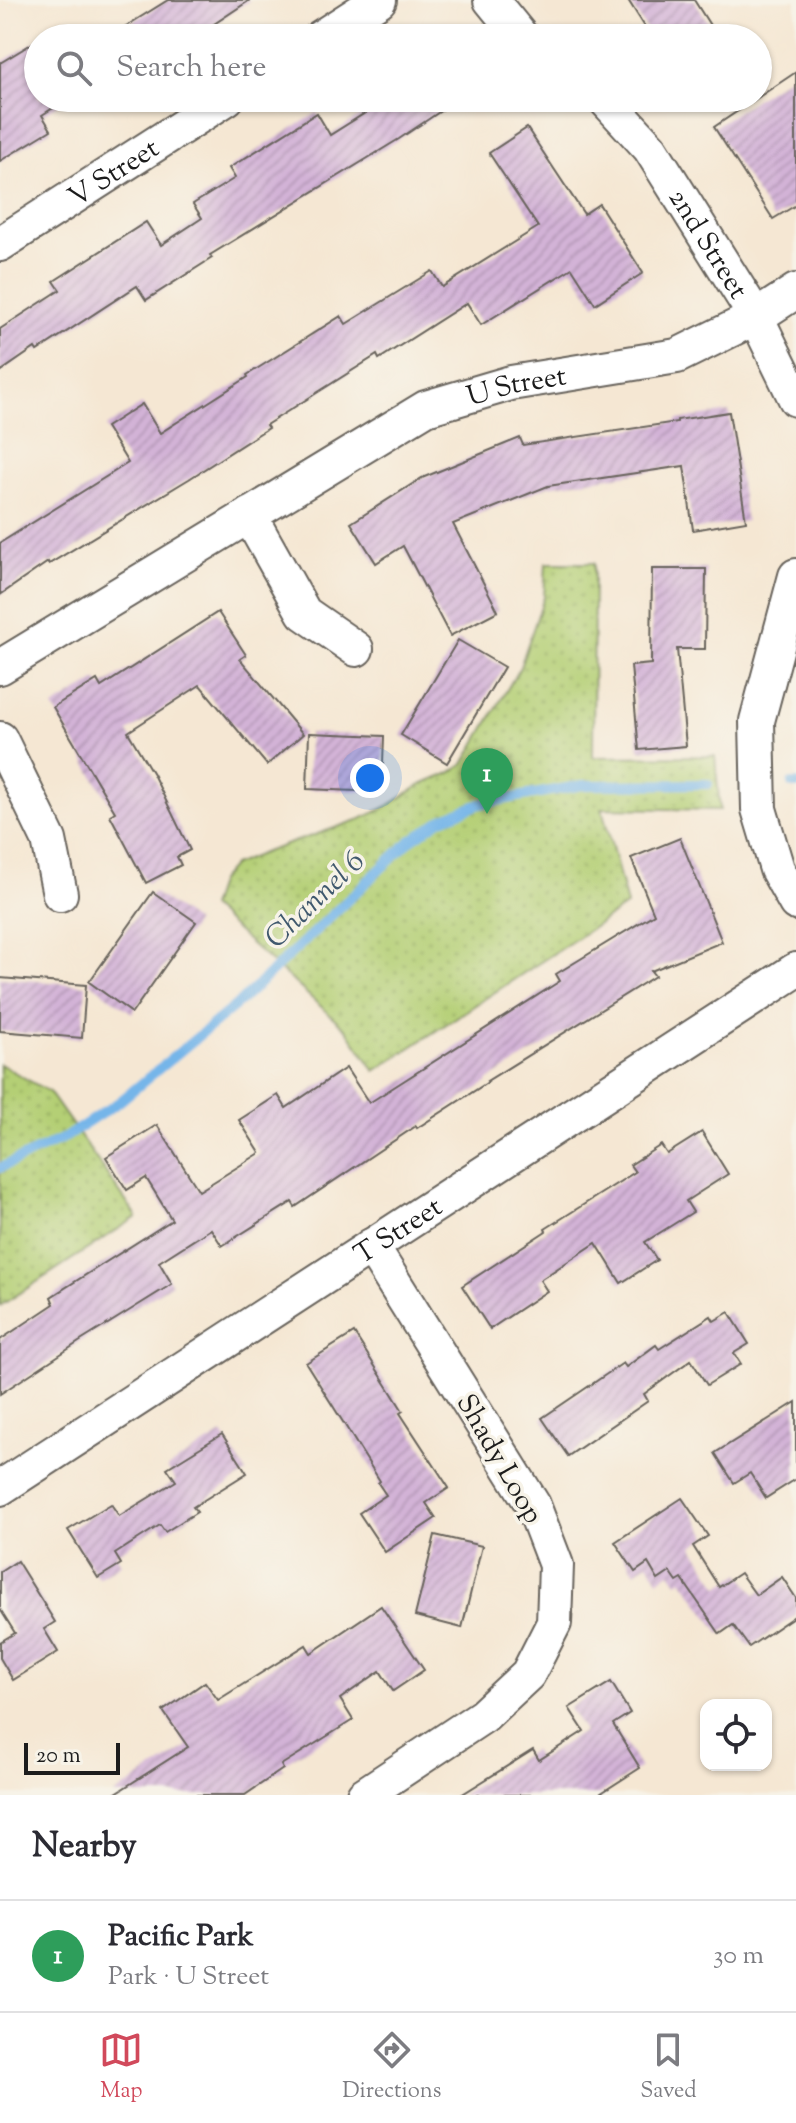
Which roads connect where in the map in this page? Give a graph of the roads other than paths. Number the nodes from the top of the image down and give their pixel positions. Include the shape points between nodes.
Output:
1 (379, 0) edge
2 (491, 0) edge
3 (342, 24) edge
4 (511, 24) edge
5 (205, 112) edge
6 (617, 112) edge
7 (0, 244) edge
8 (796, 291) edge
9 (756, 317) junction
10 (796, 399) edge
11 (249, 515) junction
12 (796, 576) edge
13 (356, 649) dead end
14 (0, 667) edge
15 (0, 739) edge
16 (60, 894) dead end
17 (796, 903) edge
18 (796, 970) edge
19 (371, 1246) junction
20 (0, 1488) edge
21 (364, 1795) edge

1 - 3 street
2 - 4 street
5 - 7 street, V Street
6 - 9 street, 2nd Street via 650,148
8 - 9 street, U Street
9 - 10 street, 2nd Street
9 - 11 street, U Street via 677,356 511,383 426,408
11 - 13 street via 304,613
11 - 14 street, U Street
12 - 17 street via 757,721 759,809 777,869
15 - 16 street via 49,840
18 - 19 street, T Street
19 - 20 street, T Street
19 - 21 street, Shady Loop via 533,1505 556,1565 554,1623 528,1674 483,1716

